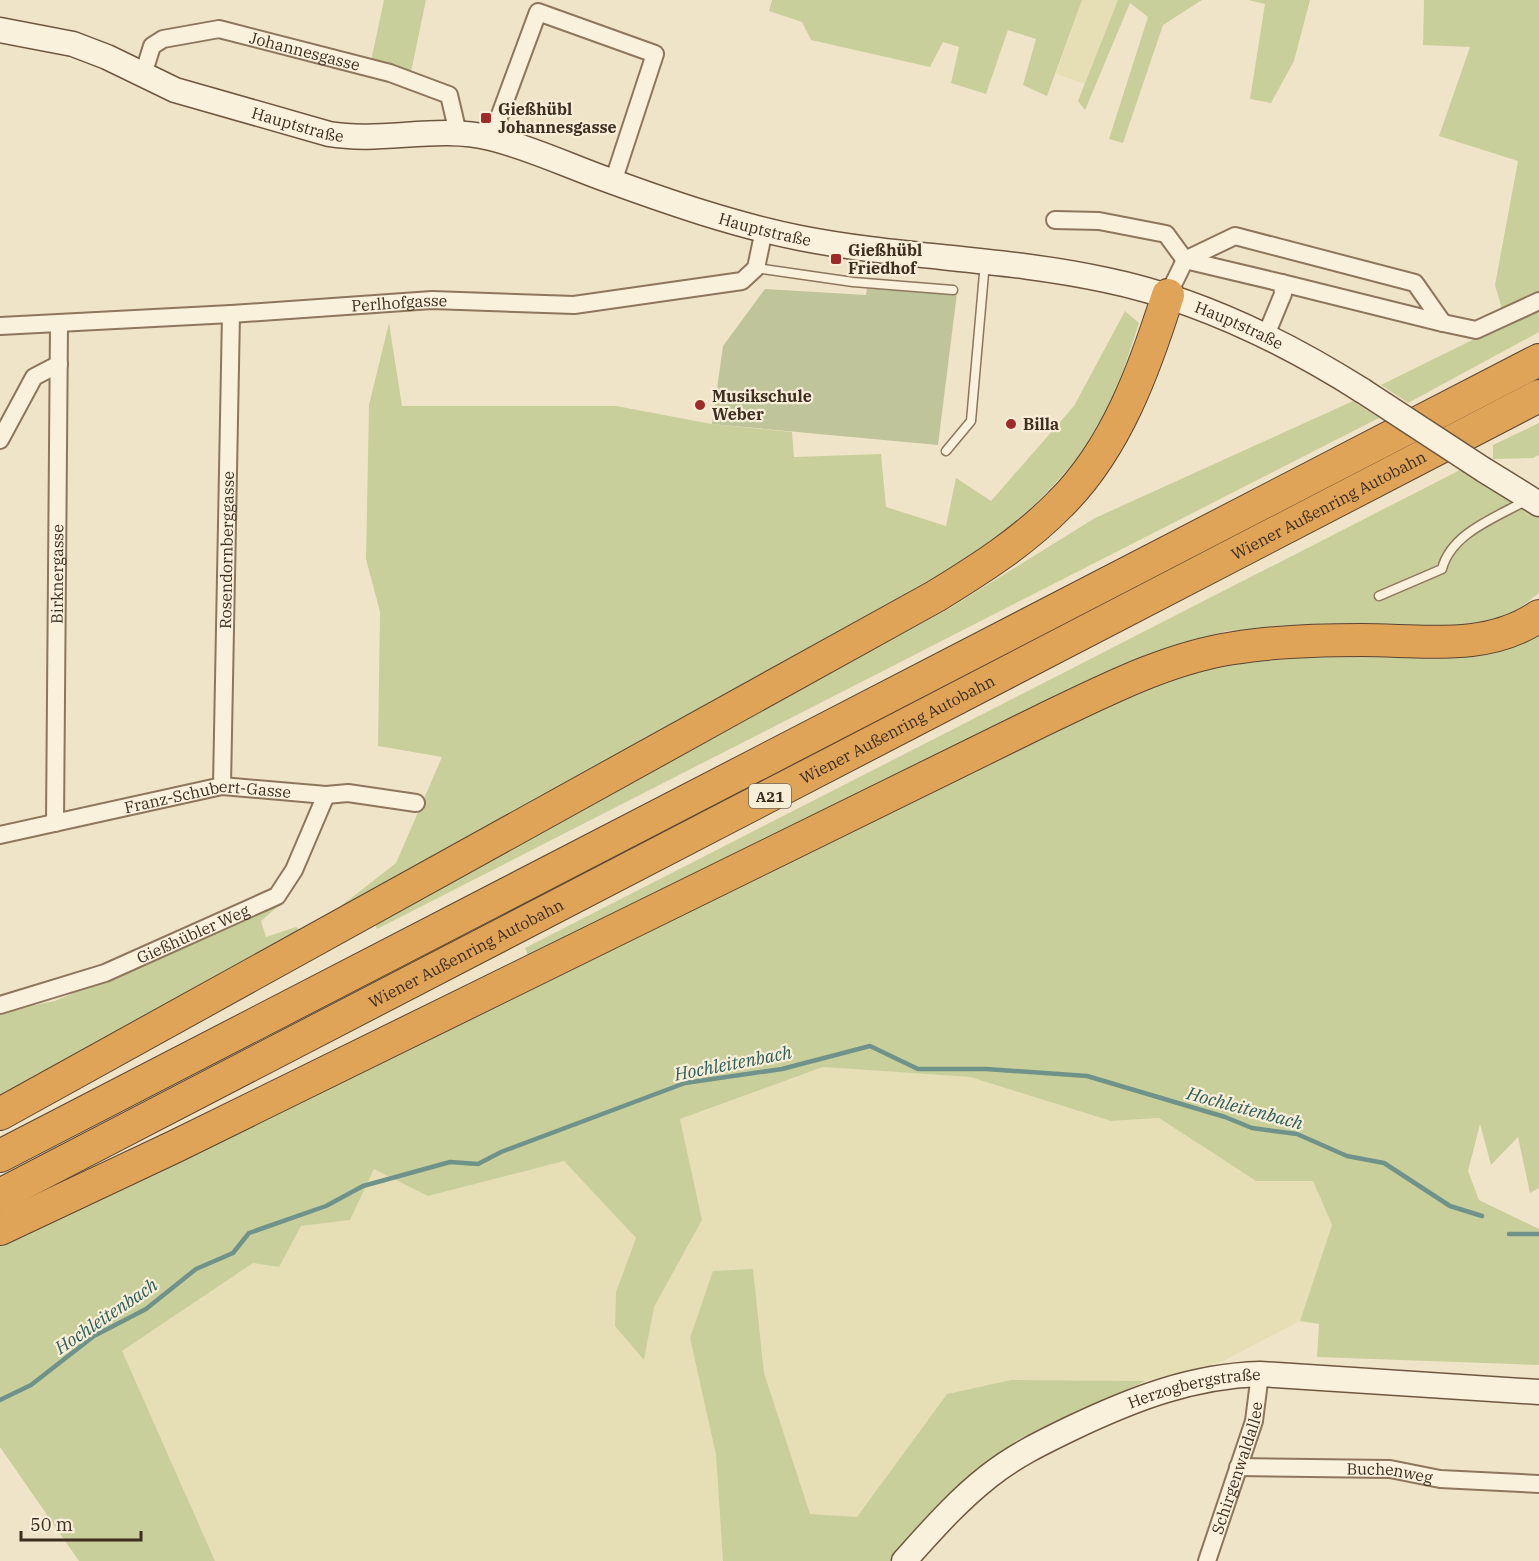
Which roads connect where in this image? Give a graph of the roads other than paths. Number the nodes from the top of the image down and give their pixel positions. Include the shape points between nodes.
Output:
1 (0, 30) edge
2 (143, 75) junction
3 (458, 133) junction
4 (491, 139) junction
5 (613, 182) junction
6 (1055, 220) dead end
7 (764, 230) junction
8 (1185, 260) junction
9 (985, 262) junction
10 (756, 268) junction
11 (1282, 283) junction
12 (953, 290) dead end
13 (1168, 295) junction
14 (1539, 301) edge
15 (231, 314) junction
16 (1443, 323) junction
17 (59, 324) junction
18 (0, 326) edge
19 (1266, 335) junction
20 (1539, 360) edge
21 (59, 364) junction
22 (1539, 396) edge
23 (0, 440) edge
24 (946, 451) dead end
25 (1534, 501) edge
26 (1379, 596) dead end
27 (1539, 616) edge
28 (222, 786) junction
29 (326, 795) junction
30 (416, 803) dead end
31 (55, 823) junction
32 (0, 835) edge
33 (0, 1005) edge
34 (0, 1114) edge
35 (0, 1156) edge
36 (0, 1195) edge
37 (0, 1229) edge
38 (1260, 1374) junction
39 (1539, 1392) edge
40 (1238, 1467) junction
41 (1539, 1484) edge
42 (904, 1561) edge
43 (1207, 1561) edge

1 - 2 main road, Hauptstraße via 73,44
2 - 3 main road, Hauptstraße via 175,90 329,134 354,138
2 - 3 street, Johannesgasse via 152,46 163,39 219,29 390,73 449,95
3 - 4 main road, Hauptstraße
4 - 5 main road, Hauptstraße
4 - 5 street via 538,12 655,54
5 - 7 main road, Hauptstraße
6 - 8 street via 1099,221 1166,234
7 - 9 main road, Hauptstraße
7 - 10 street
8 - 11 street
8 - 13 street
8 - 16 street via 1235,236 1415,283
9 - 13 main road, Hauptstraße via 1105,279
9 - 24 lane via 970,421
10 - 12 lane via 853,282
10 - 15 street, Perlhofgasse via 742,280 716,286 574,305 432,300
11 - 16 street
11 - 19 street via 1283,294
13 - 19 main road, Hauptstraße
13 - 34 highway via 1152,344 1108,441 1062,503 996,558 936,596
14 - 16 street via 1476,330
15 - 17 street, Perlhofgasse
15 - 28 street, Rosendornberggasse
17 - 18 street, Perlhofgasse
17 - 21 street, Birknergasse
19 - 25 main road, Hauptstraße, bridge via 1363,391
20 - 35 highway, Wiener Außenring Autobahn / A21
21 - 23 street via 34,377
21 - 31 street, Birknergasse
22 - 36 highway, Wiener Außenring Autobahn / A21
25 - 26 lane via 1463,537 1445,556 1442,569
27 - 37 highway via 1525,626 1486,638 1265,644 1223,650 1170,665 1043,720
28 - 29 street, Franz-Schubert-Gasse
28 - 31 street, Franz-Schubert-Gasse
29 - 30 street, Franz-Schubert-Gasse
29 - 33 street, Gießhübler Weg via 294,870 277,896 105,973
31 - 32 street, Franz-Schubert-Gasse
38 - 39 main road, Herzogbergstraße
38 - 40 street, Schirgenwaldallee via 1254,1421
38 - 42 main road, Herzogbergstraße via 1210,1378 1144,1395 1028,1449 951,1509
40 - 41 street, Buchenweg via 1390,1469 1440,1479
40 - 43 street, Schirgenwaldallee

